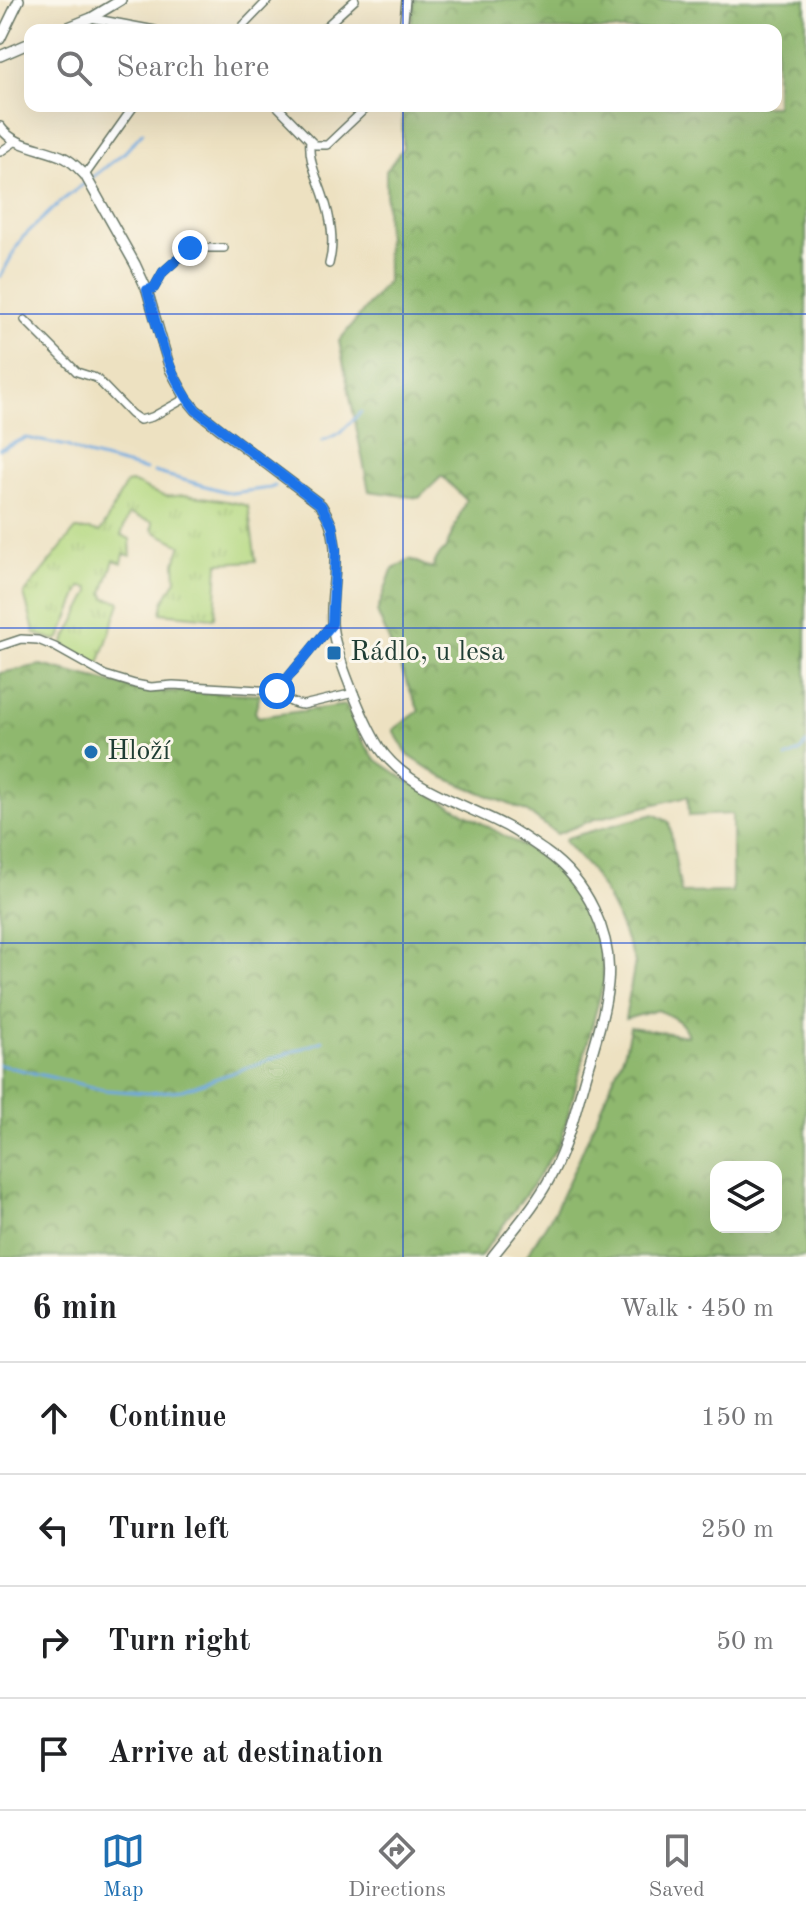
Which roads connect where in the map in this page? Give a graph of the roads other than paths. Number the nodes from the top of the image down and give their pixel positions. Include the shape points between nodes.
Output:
1 (19, 0) edge
2 (121, 0) edge
3 (268, 0) edge
4 (355, 0) edge
5 (406, 0) edge
6 (91, 18) junction
7 (76, 24) edge
8 (123, 24) edge
9 (245, 24) edge
10 (329, 24) edge
11 (404, 24) edge
12 (0, 39) edge
13 (24, 46) edge
14 (0, 56) edge
15 (130, 112) edge
16 (283, 112) edge
17 (362, 112) edge
18 (0, 127) edge
19 (310, 140) junction
20 (16, 141) junction
21 (0, 152) edge
22 (85, 175) junction
23 (224, 248) dead end
24 (329, 264) dead end
25 (147, 290) junction
26 (25, 320) dead end
27 (186, 398) junction
28 (332, 624) junction
29 (0, 646) edge
30 (277, 691) junction
31 (354, 693) junction
32 (492, 1257) edge

1 - 12 street
2 - 6 street
3 - 9 street
4 - 10 street
5 - 11 street
6 - 7 street
6 - 8 street
13 - 14 street
15 - 22 street
16 - 19 street
17 - 19 street via 327,145
18 - 20 street
19 - 24 street via 308,153 331,231
20 - 21 street
20 - 22 street via 63,157
22 - 25 street
23 - 25 street via 190,248
25 - 27 street via 170,369
26 - 27 street via 77,372 96,378 140,420
27 - 28 street via 328,515 336,550
28 - 30 street
28 - 31 street
29 - 30 street via 38,640 105,675 151,687
30 - 31 street via 303,705
31 - 32 street via 380,748 403,774 507,826 546,852 585,891 601,928 608,984 570,1130 539,1198

